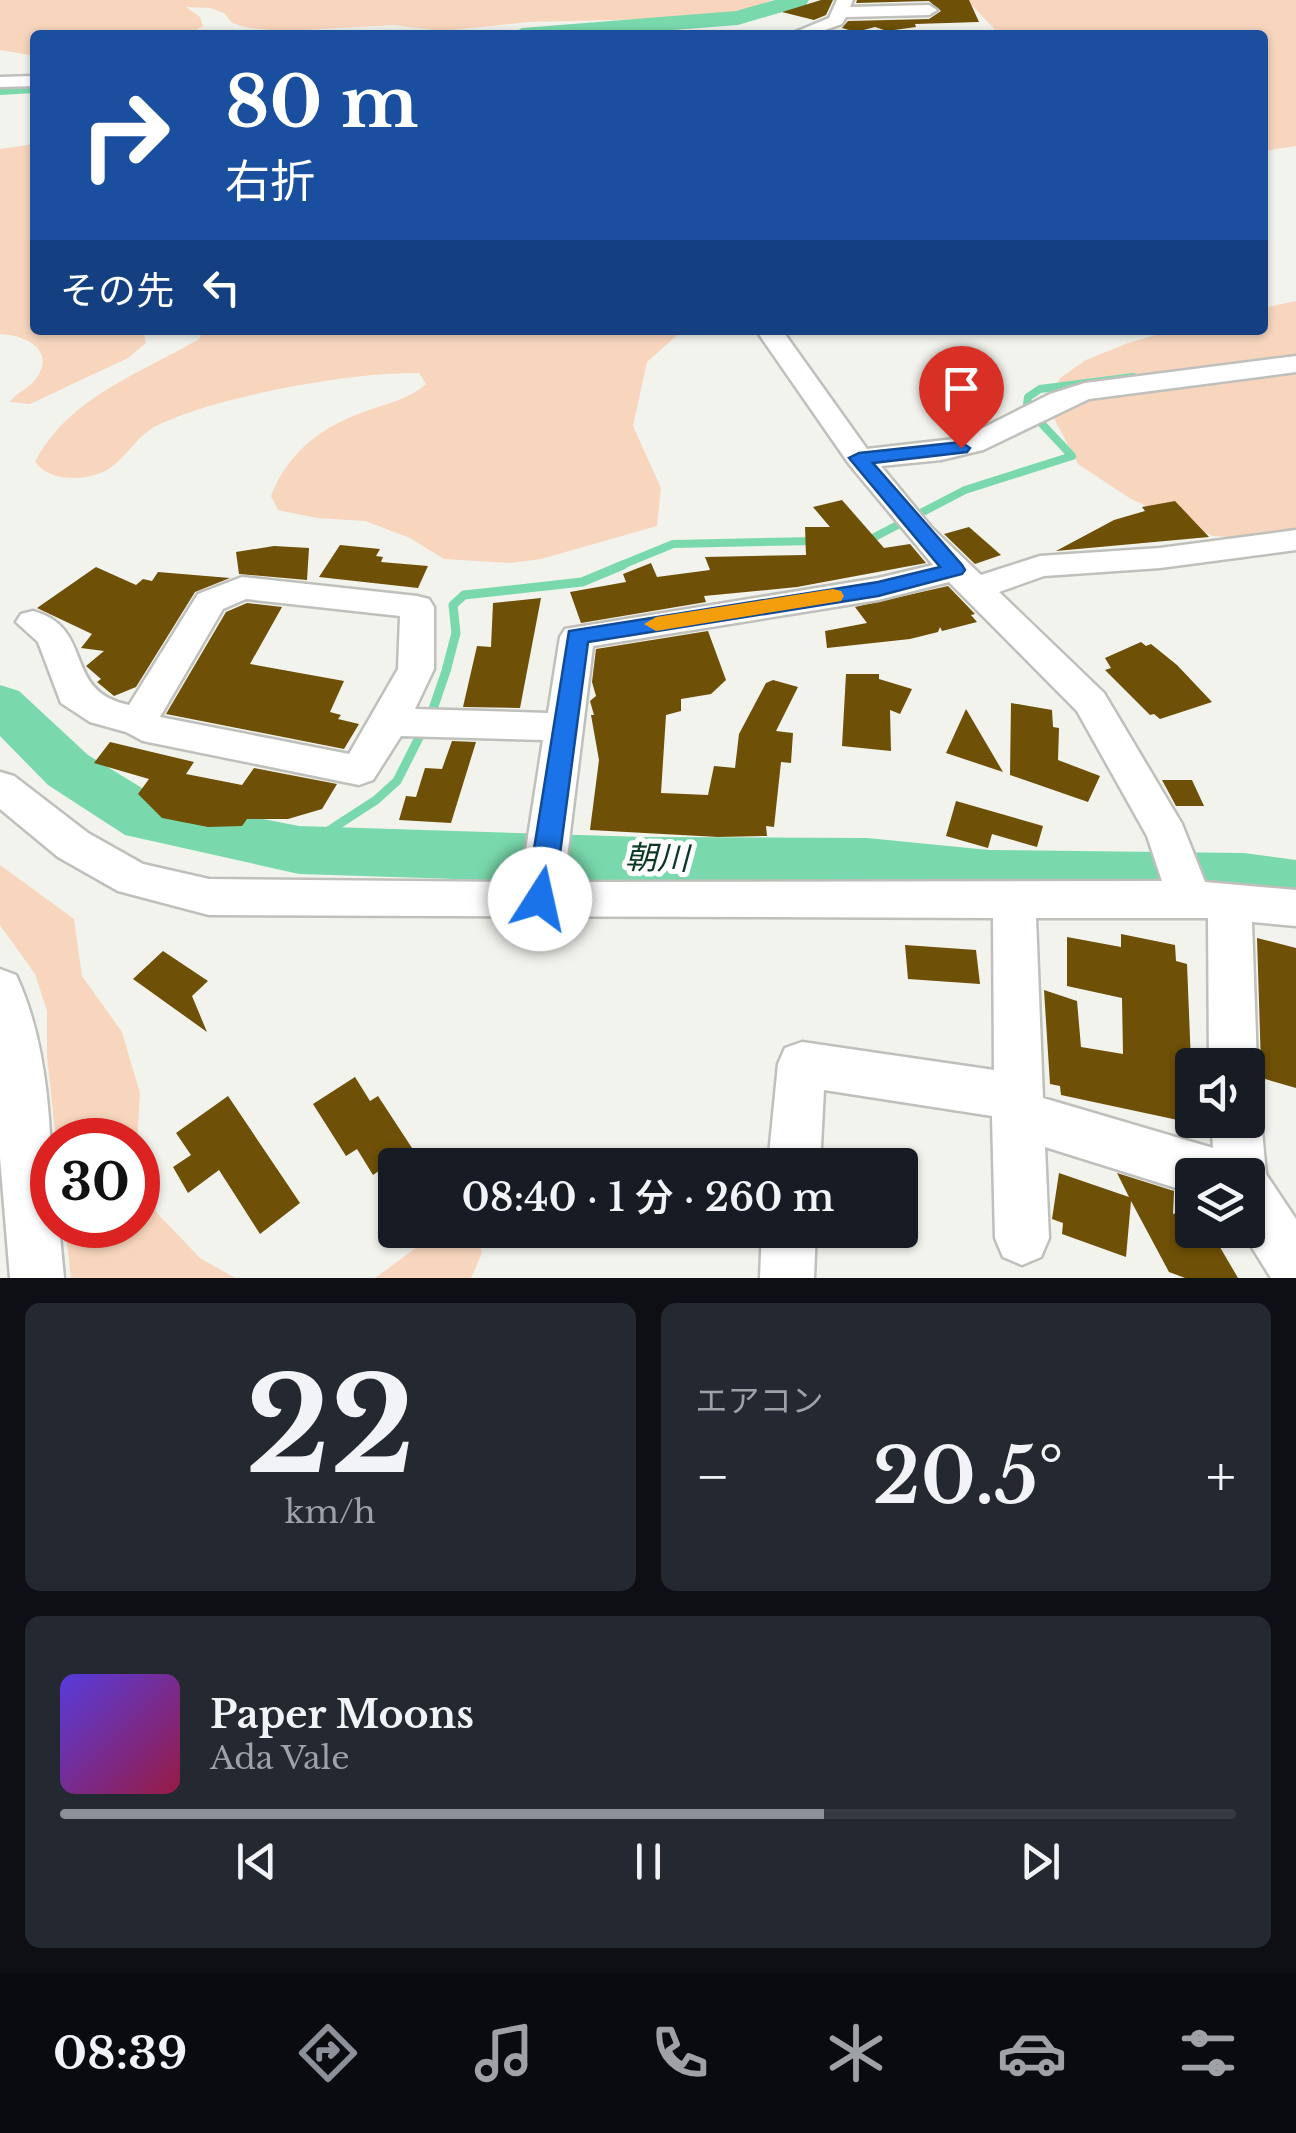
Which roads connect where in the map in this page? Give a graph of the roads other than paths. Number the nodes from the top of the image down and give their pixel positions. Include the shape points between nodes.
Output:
1 (843, 6) edge
2 (929, 10) dead end
3 (813, 30) edge
4 (30, 80) edge
5 (0, 82) edge
6 (773, 335) edge
7 (1296, 364) edge
8 (859, 458) junction
9 (1296, 540) edge
10 (965, 580) junction
11 (33, 622) dead end
12 (139, 720) junction
13 (411, 722) junction
14 (565, 727) junction
15 (0, 787) edge
16 (545, 868) junction
17 (1195, 883) junction
18 (1014, 901) junction
19 (1296, 908) edge
20 (0, 989) edge
21 (1229, 1048) edge
22 (1016, 1105) junction
23 (795, 1148) edge
24 (1175, 1161) edge
25 (1265, 1219) edge
26 (1022, 1238) dead end
27 (789, 1248) edge
28 (1296, 1267) edge
29 (38, 1278) edge
30 (788, 1278) edge

1 - 2 street
1 - 3 street via 830,25
4 - 5 street
6 - 8 street
7 - 8 street via 1086,391 1054,400 961,448
8 - 10 street
9 - 10 street
10 - 14 street via 578,636
10 - 17 street via 1091,702
11 - 12 street via 53,636 74,694 103,713
12 - 13 street via 143,727 359,770
12 - 13 street via 210,602 242,588 417,608
13 - 14 street
14 - 16 street
15 - 16 street via 73,846 133,879 208,896
16 - 18 street
17 - 18 street
17 - 19 street
17 - 21 street
18 - 22 street
20 - 29 street via 16,1054
22 - 23 street via 802,1064
22 - 24 street
22 - 26 street
25 - 28 street
27 - 30 street

